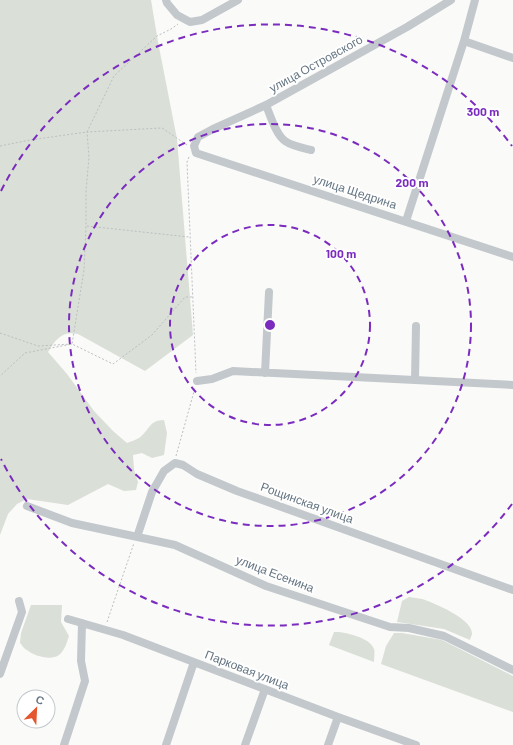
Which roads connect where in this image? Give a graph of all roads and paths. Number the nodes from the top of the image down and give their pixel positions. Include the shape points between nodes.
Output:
1 (166, 0) edge
2 (238, 0) edge
3 (451, 0) edge
4 (475, 0) edge
5 (184, 19) junction
6 (464, 41) junction
7 (513, 58) edge
8 (266, 105) junction
9 (87, 132) junction
10 (0, 146) edge
11 (194, 146) junction
12 (311, 150) dead end
13 (406, 221) junction
14 (86, 226) junction
15 (190, 238) junction
16 (513, 257) edge
17 (269, 292) dead end
18 (194, 297) junction
19 (416, 326) dead end
20 (0, 334) edge
21 (72, 344) junction
22 (265, 373) junction
23 (0, 376) edge
24 (415, 380) junction
25 (197, 381) junction
26 (513, 385) edge
27 (175, 463) junction
28 (27, 506) dead end
29 (137, 537) junction
30 (513, 590) edge
31 (19, 601) dead end
32 (68, 619) dead end
33 (82, 623) junction
34 (104, 630) junction
35 (194, 662) junction
36 (513, 670) edge
37 (0, 674) edge
38 (265, 689) junction
39 (338, 717) junction
40 (64, 745) edge
41 (166, 745) edge
42 (246, 745) edge
43 (328, 745) edge
44 (416, 745) edge

1 - 5 street via 177,15
2 - 5 street via 202,20 190,22
3 - 8 street, улица Островского
4 - 6 street
5 - 9 path via 157,36 114,76
6 - 7 street
6 - 13 street
8 - 11 street, улица Островского via 198,137
8 - 12 street via 284,140
9 - 10 path
9 - 11 path via 162,128 191,147
9 - 14 path via 89,156
11 - 13 street, улица Щедрина via 196,153
11 - 15 path via 187,162
13 - 16 street, улица Щедрина
14 - 15 path
14 - 21 path via 84,270
15 - 18 path
17 - 22 street
18 - 21 path via 185,297 152,335 113,364
18 - 25 path
19 - 24 street
20 - 21 path via 38,346
21 - 23 path via 25,353
22 - 24 street
22 - 25 street via 233,371 212,379
24 - 26 street
25 - 27 path
27 - 29 street via 164,470 152,492
27 - 30 street, Рощинская улица via 237,491
28 - 29 street, улица Есенина via 72,523
29 - 34 path
29 - 36 street, улица Есенина via 175,545 266,586 390,627 409,628 444,636
31 - 37 street via 22,612
32 - 33 street, Парковая улица
33 - 34 street, Парковая улица
33 - 40 street via 81,661 85,681
34 - 35 street, Парковая улица
35 - 38 street, Парковая улица
35 - 41 street
38 - 39 street, Парковая улица
38 - 42 street
39 - 43 street
39 - 44 street, Парковая улица

